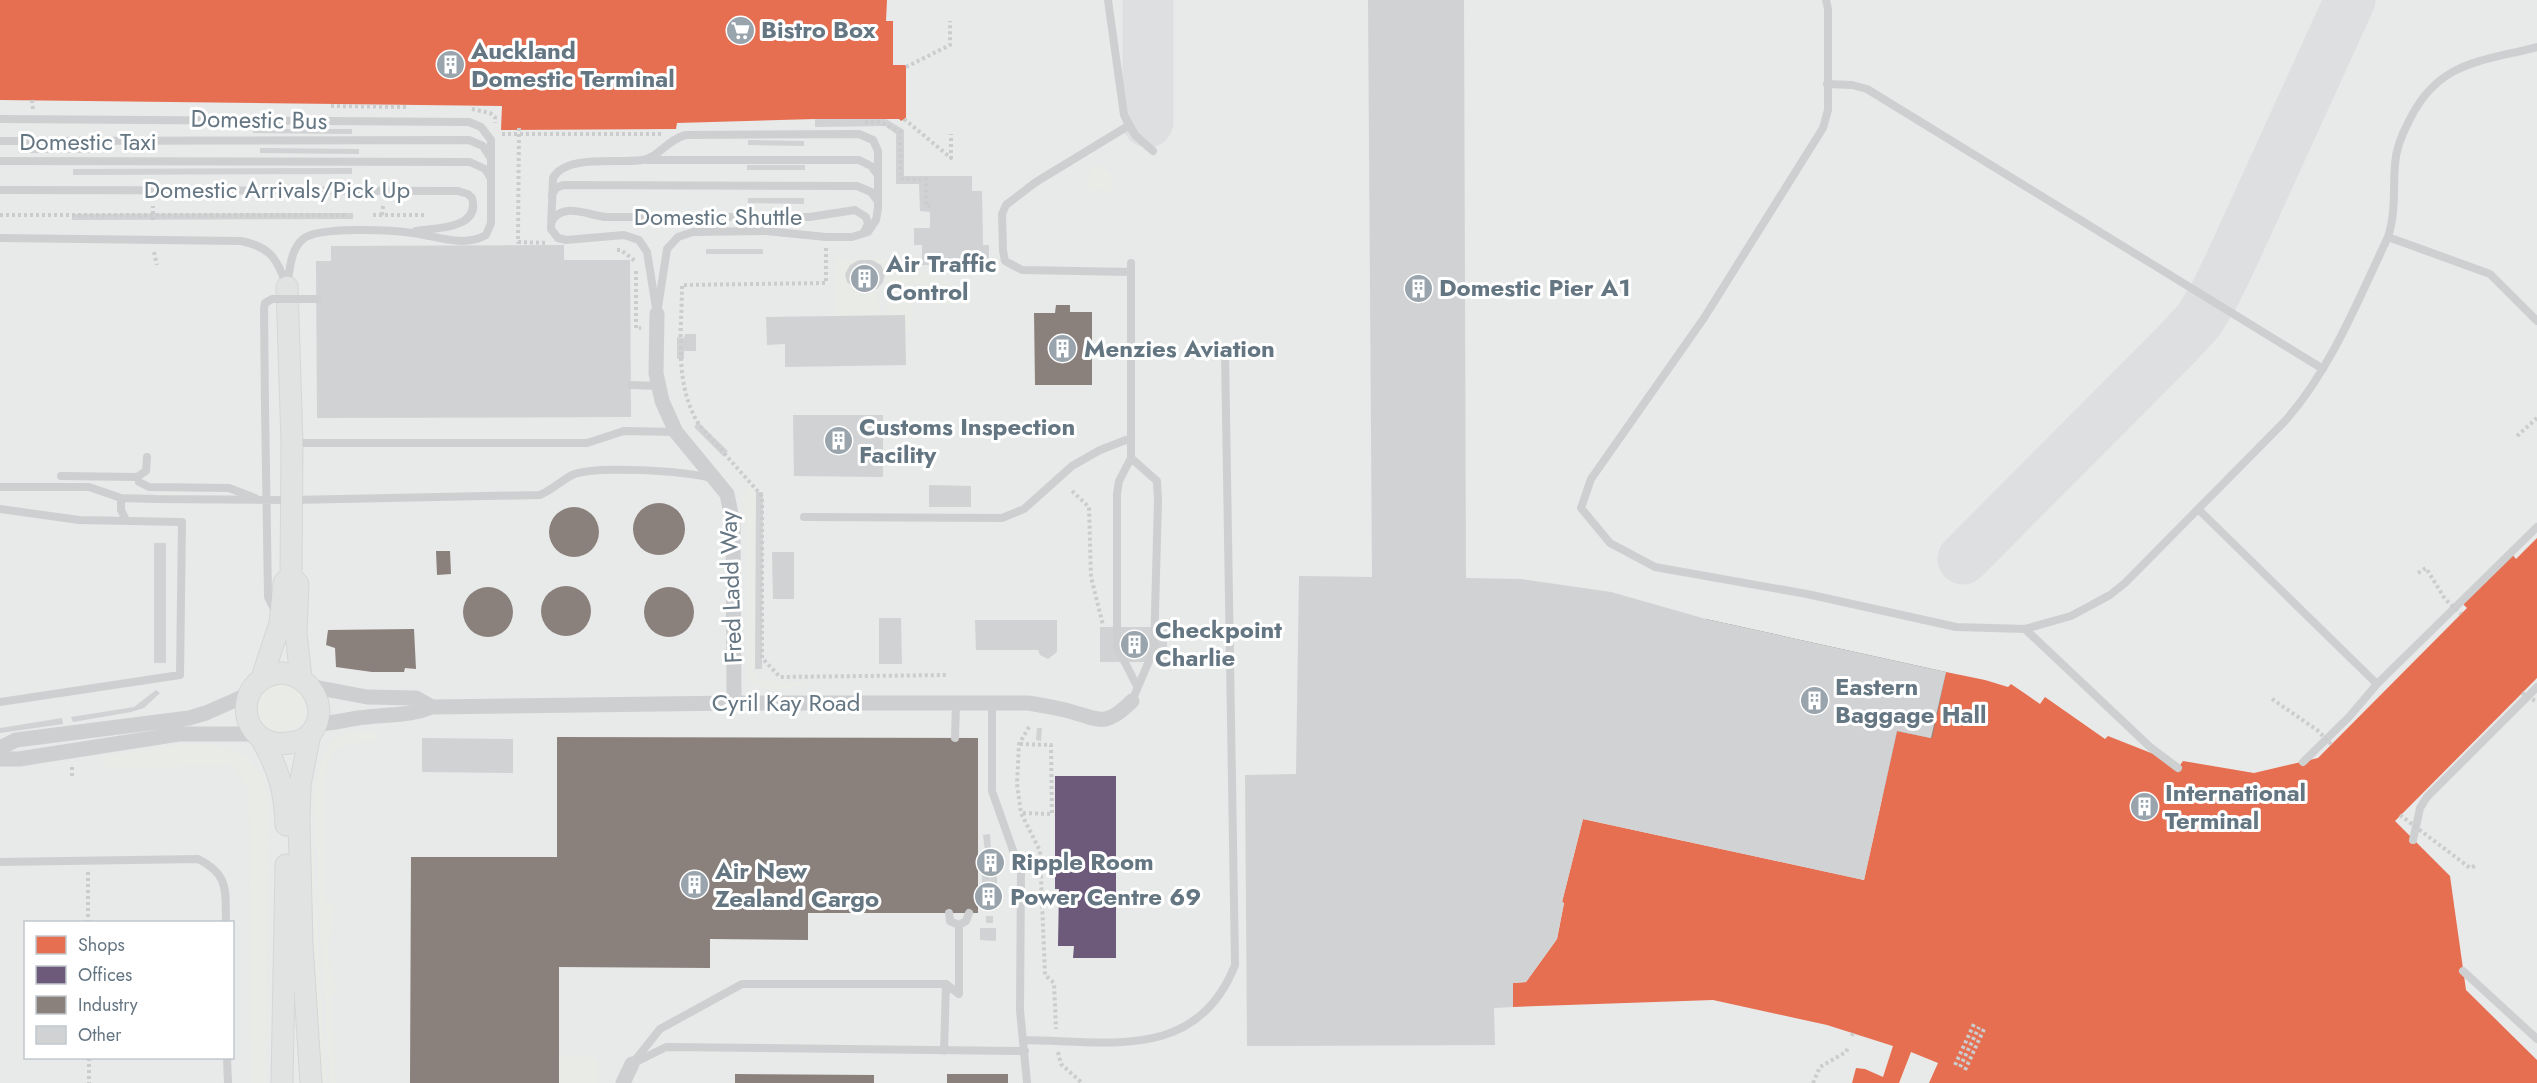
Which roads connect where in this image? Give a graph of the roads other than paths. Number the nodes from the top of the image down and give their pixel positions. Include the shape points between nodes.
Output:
1 (1108, 0) edge
2 (1826, 0) edge
3 (2537, 47) edge
4 (1827, 84) junction
5 (0, 119) edge
6 (1128, 126) junction
7 (0, 141) edge
8 (1153, 151) dead end
9 (491, 158) junction
10 (643, 160) junction
11 (0, 161) edge
12 (878, 178) junction
13 (491, 183) junction
14 (0, 190) edge
15 (551, 200) junction
16 (878, 204) junction
17 (551, 227) junction
18 (412, 232) junction
19 (858, 236) junction
20 (2388, 237) junction
21 (0, 238) edge
22 (287, 287) junction
23 (317, 299) dead end
24 (657, 314) junction
25 (2537, 321) edge
26 (1225, 353) dead end
27 (2323, 369) junction
28 (631, 385) dead end
29 (659, 386) junction
30 (676, 432) junction
31 (1131, 438) junction
32 (292, 443) junction
33 (147, 457) dead end
34 (1131, 458) junction
35 (61, 476) dead end
36 (717, 480) junction
37 (140, 482) dead end
38 (0, 487) edge
39 (121, 498) junction
40 (257, 500) junction
41 (267, 500) junction
42 (292, 500) junction
43 (0, 509) edge
44 (2198, 509) junction
45 (804, 517) dead end
46 (126, 520) junction
47 (2537, 527) edge
48 (291, 576) junction
49 (280, 623) junction
50 (2025, 629) junction
51 (305, 682) junction
52 (2377, 684) junction
53 (255, 686) junction
54 (2537, 687) edge
55 (1135, 694) junction
56 (0, 702) edge
57 (956, 702) junction
58 (992, 702) junction
59 (734, 703) junction
60 (432, 707) junction
61 (313, 729) junction
62 (259, 737) junction
63 (955, 738) dead end
64 (0, 748) edge
65 (0, 759) edge
66 (2302, 762) dead end
67 (2178, 768) dead end
68 (2413, 840) dead end
69 (0, 862) edge
70 (949, 913) dead end
71 (969, 913) dead end
72 (225, 921) edge
73 (959, 925) junction
74 (2463, 971) dead end
75 (946, 984) junction
76 (2537, 1039) edge
77 (1024, 1040) junction
78 (944, 1051) junction
79 (1025, 1051) junction
80 (227, 1059) edge
81 (632, 1064) junction
82 (228, 1083) edge
83 (282, 1083) edge
84 (311, 1083) edge
85 (623, 1083) edge
86 (1027, 1083) edge

1 - 6 lane via 1121,103
2 - 4 lane
3 - 20 lane via 2460,67 2440,78 2424,94 2398,148
4 - 27 lane via 1867,90
4 - 50 lane via 1828,110 1819,136 1704,318 1591,479 1581,508 1610,543 1655,567 1807,594 1956,627
5 - 9 lane, Domestic Bus via 468,122 489,135
6 - 8 lane
6 - 31 lane via 1006,205 1002,214 1002,251 1005,261 1022,270 1131,268
7 - 9 lane, Domestic Taxi via 469,140 483,146
9 - 13 lane
10 - 12 lane via 859,160 872,166
10 - 12 lane via 686,135 859,134 876,142
10 - 15 lane via 566,166 553,178
11 - 13 lane via 470,162 485,169
12 - 16 lane
13 - 18 lane via 491,223 486,235 473,240 450,240
14 - 18 lane, Domestic Arrivals/Pick Up via 458,191 472,198 472,211 466,221
15 - 16 lane, Domestic Shuttle via 556,188 564,185 857,186 871,192
15 - 17 lane
16 - 19 lane via 874,225
17 - 19 lane, Domestic Shuttle via 556,215 564,212 605,217 810,217 855,210 867,220 865,232
17 - 24 lane via 558,238 566,240 624,235 639,240 647,252
18 - 22 lane via 328,230 310,234 293,253
19 - 24 lane via 766,231 703,232 678,237 667,249
20 - 25 lane via 2490,274
20 - 27 lane
21 - 22 lane via 241,241 271,253
22 - 32 street
23 - 41 lane, bridge via 272,299 265,303
24 - 29 street, Fred Ladd Way
26 - 77 lane via 1235,965 1220,998 1166,1037 1140,1042
27 - 44 lane via 2286,420
28 - 29 lane
29 - 30 street, Fred Ladd Way
30 - 32 lane via 624,431 586,443
30 - 36 street, Fred Ladd Way
31 - 34 lane
31 - 45 lane via 1072,466 1024,509 1002,518
32 - 42 street
33 - 35 lane via 146,471 137,477
34 - 55 lane via 1117,494 1117,647
34 - 55 lane via 1157,481 1158,501 1154,649
36 - 42 lane via 673,471 589,471 573,475 540,495
36 - 59 street, Fred Ladd Way via 727,494 733,524
37 - 40 lane via 149,487 234,489
38 - 39 lane via 89,487
39 - 40 lane
39 - 46 lane
40 - 41 lane
41 - 42 lane
41 - 49 lane via 268,597
42 - 48 street
43 - 46 lane via 79,520
44 - 50 lane via 2110,595 2071,616
44 - 52 lane
46 - 56 lane via 182,522 180,675
47 - 52 lane
48 - 49 street via 284,583
48 - 51 street via 298,584 296,633
49 - 53 street
50 - 67 lane via 2150,747
51 - 53 street via 282,673
51 - 60 street, Cyril Kay Road via 367,697 416,698
51 - 61 street via 318,705
52 - 66 lane
53 - 62 street via 248,716
53 - 64 street via 189,718 16,740
54 - 68 lane via 2427,797 2420,808
55 - 58 street, Cyril Kay Road via 1113,717 1100,719 1028,703
57 - 58 street, Cyril Kay Road
57 - 59 street, Cyril Kay Road
57 - 63 lane
58 - 77 lane via 993,791 1022,873 1020,1010
59 - 60 street, Cyril Kay Road
60 - 61 street, Cyril Kay Road via 413,715 365,717
61 - 62 street via 302,739 283,744
61 - 84 street via 300,785 299,820
62 - 65 street via 179,734
62 - 83 street via 284,787
69 - 72 lane via 198,860 214,867 221,876 225,887
70 - 73 lane via 950,921
71 - 73 lane
73 - 75 lane via 959,994
74 - 76 lane
75 - 78 lane
75 - 81 lane via 742,984 660,1029
77 - 79 lane
78 - 79 lane
78 - 81 lane via 666,1047
79 - 86 lane
80 - 82 lane
81 - 85 street

